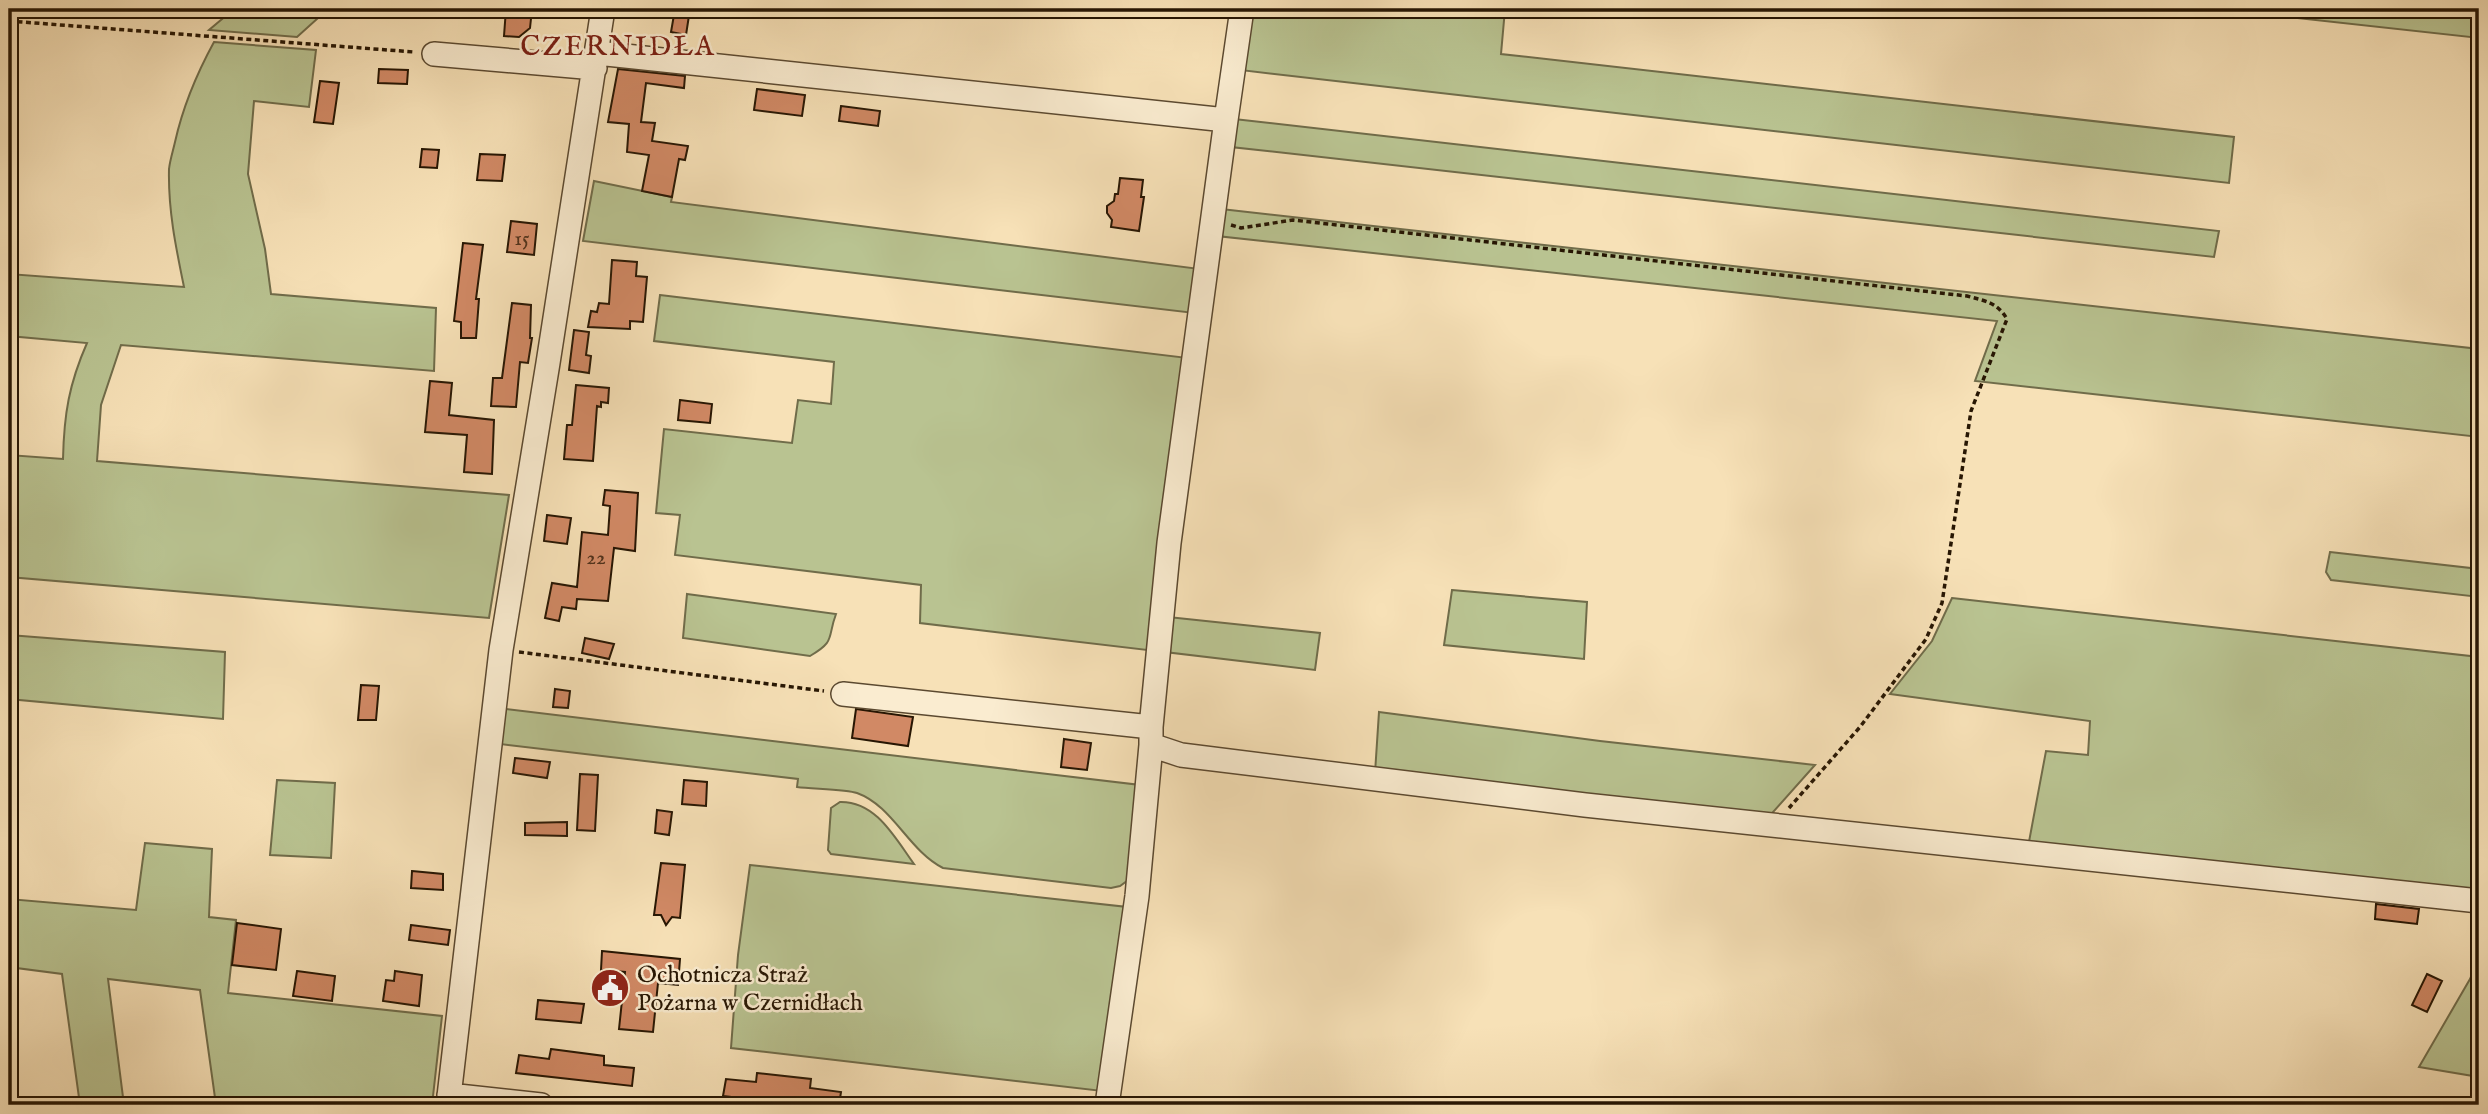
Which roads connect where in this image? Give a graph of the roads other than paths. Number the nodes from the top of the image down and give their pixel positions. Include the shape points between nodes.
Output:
1 (603, 9) edge
2 (1242, 9) edge
3 (434, 54) road end
4 (596, 61) junction
5 (1226, 120) junction
6 (843, 694) road end
7 (1151, 736) junction
8 (2479, 901) edge
9 (448, 1100) edge
10 (541, 1105) edge
11 (1107, 1105) edge

1 - 4 street
2 - 5 street
3 - 4 street
4 - 5 street
4 - 9 street via 501,650
5 - 7 street via 1169,544
6 - 7 street
7 - 8 street via 1181,755 1572,804
7 - 11 street via 1137,897
9 - 10 street

